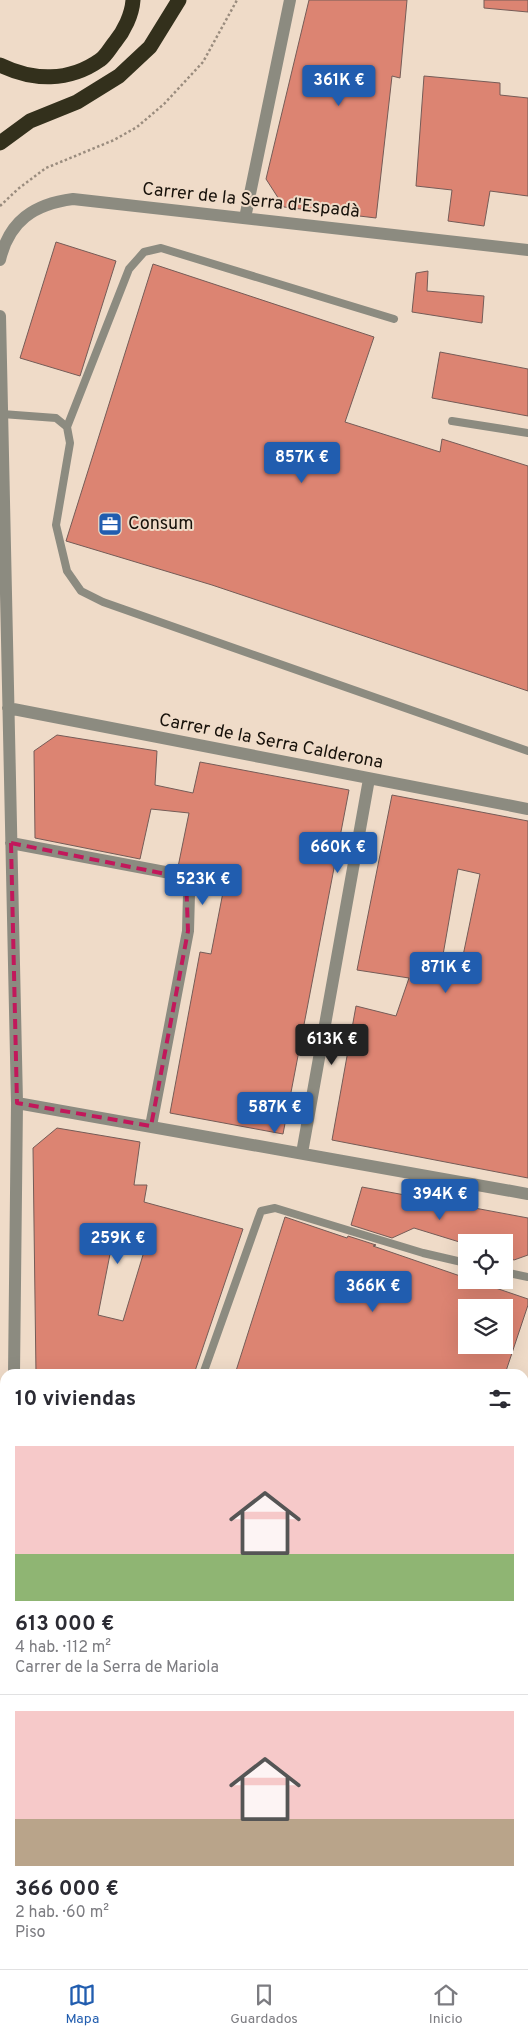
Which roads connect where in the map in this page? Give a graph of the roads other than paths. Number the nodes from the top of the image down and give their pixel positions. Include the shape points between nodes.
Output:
1 (133, 0) edge
2 (179, 0) edge
3 (290, 0) edge
4 (0, 65) edge
5 (0, 143) edge
6 (245, 218) junction
7 (528, 250) edge
8 (0, 260) edge
9 (0, 316) edge
10 (394, 319) dead end
11 (2, 414) junction
12 (452, 421) dead end
13 (67, 427) junction
14 (528, 433) edge
15 (8, 708) junction
16 (528, 751) edge
17 (369, 779) junction
18 (528, 809) edge
19 (11, 843) junction
20 (16, 1102) junction
21 (151, 1126) junction
22 (302, 1153) junction
23 (528, 1194) edge
24 (458, 1261) edge
25 (513, 1274) edge
26 (528, 1277) edge
27 (14, 1369) edge
28 (205, 1369) edge

1 - 4 highway via 122,33 101,59 77,73 45,78 18,74
2 - 5 highway via 150,47 119,76 77,102 30,121
3 - 6 street
6 - 7 street, Carrer de la Serra d'Espadà
6 - 8 street, Carrer de la Serra d'Espadà via 62,200 40,208 14,226
9 - 11 street
10 - 13 lane via 161,248 144,252 129,269
11 - 13 lane via 56,418
11 - 15 street
12 - 14 lane
13 - 16 lane via 70,443 56,525 66,571 81,590 103,602
15 - 17 street, Carrer de la Serra Calderona
15 - 19 street
17 - 18 street, Carrer de la Serra Calderona
17 - 22 street
19 - 20 street
19 - 21 street via 186,878 188,931
20 - 21 street
20 - 27 street
21 - 22 street
22 - 23 street
24 - 28 lane via 275,1208 261,1211
25 - 26 lane

